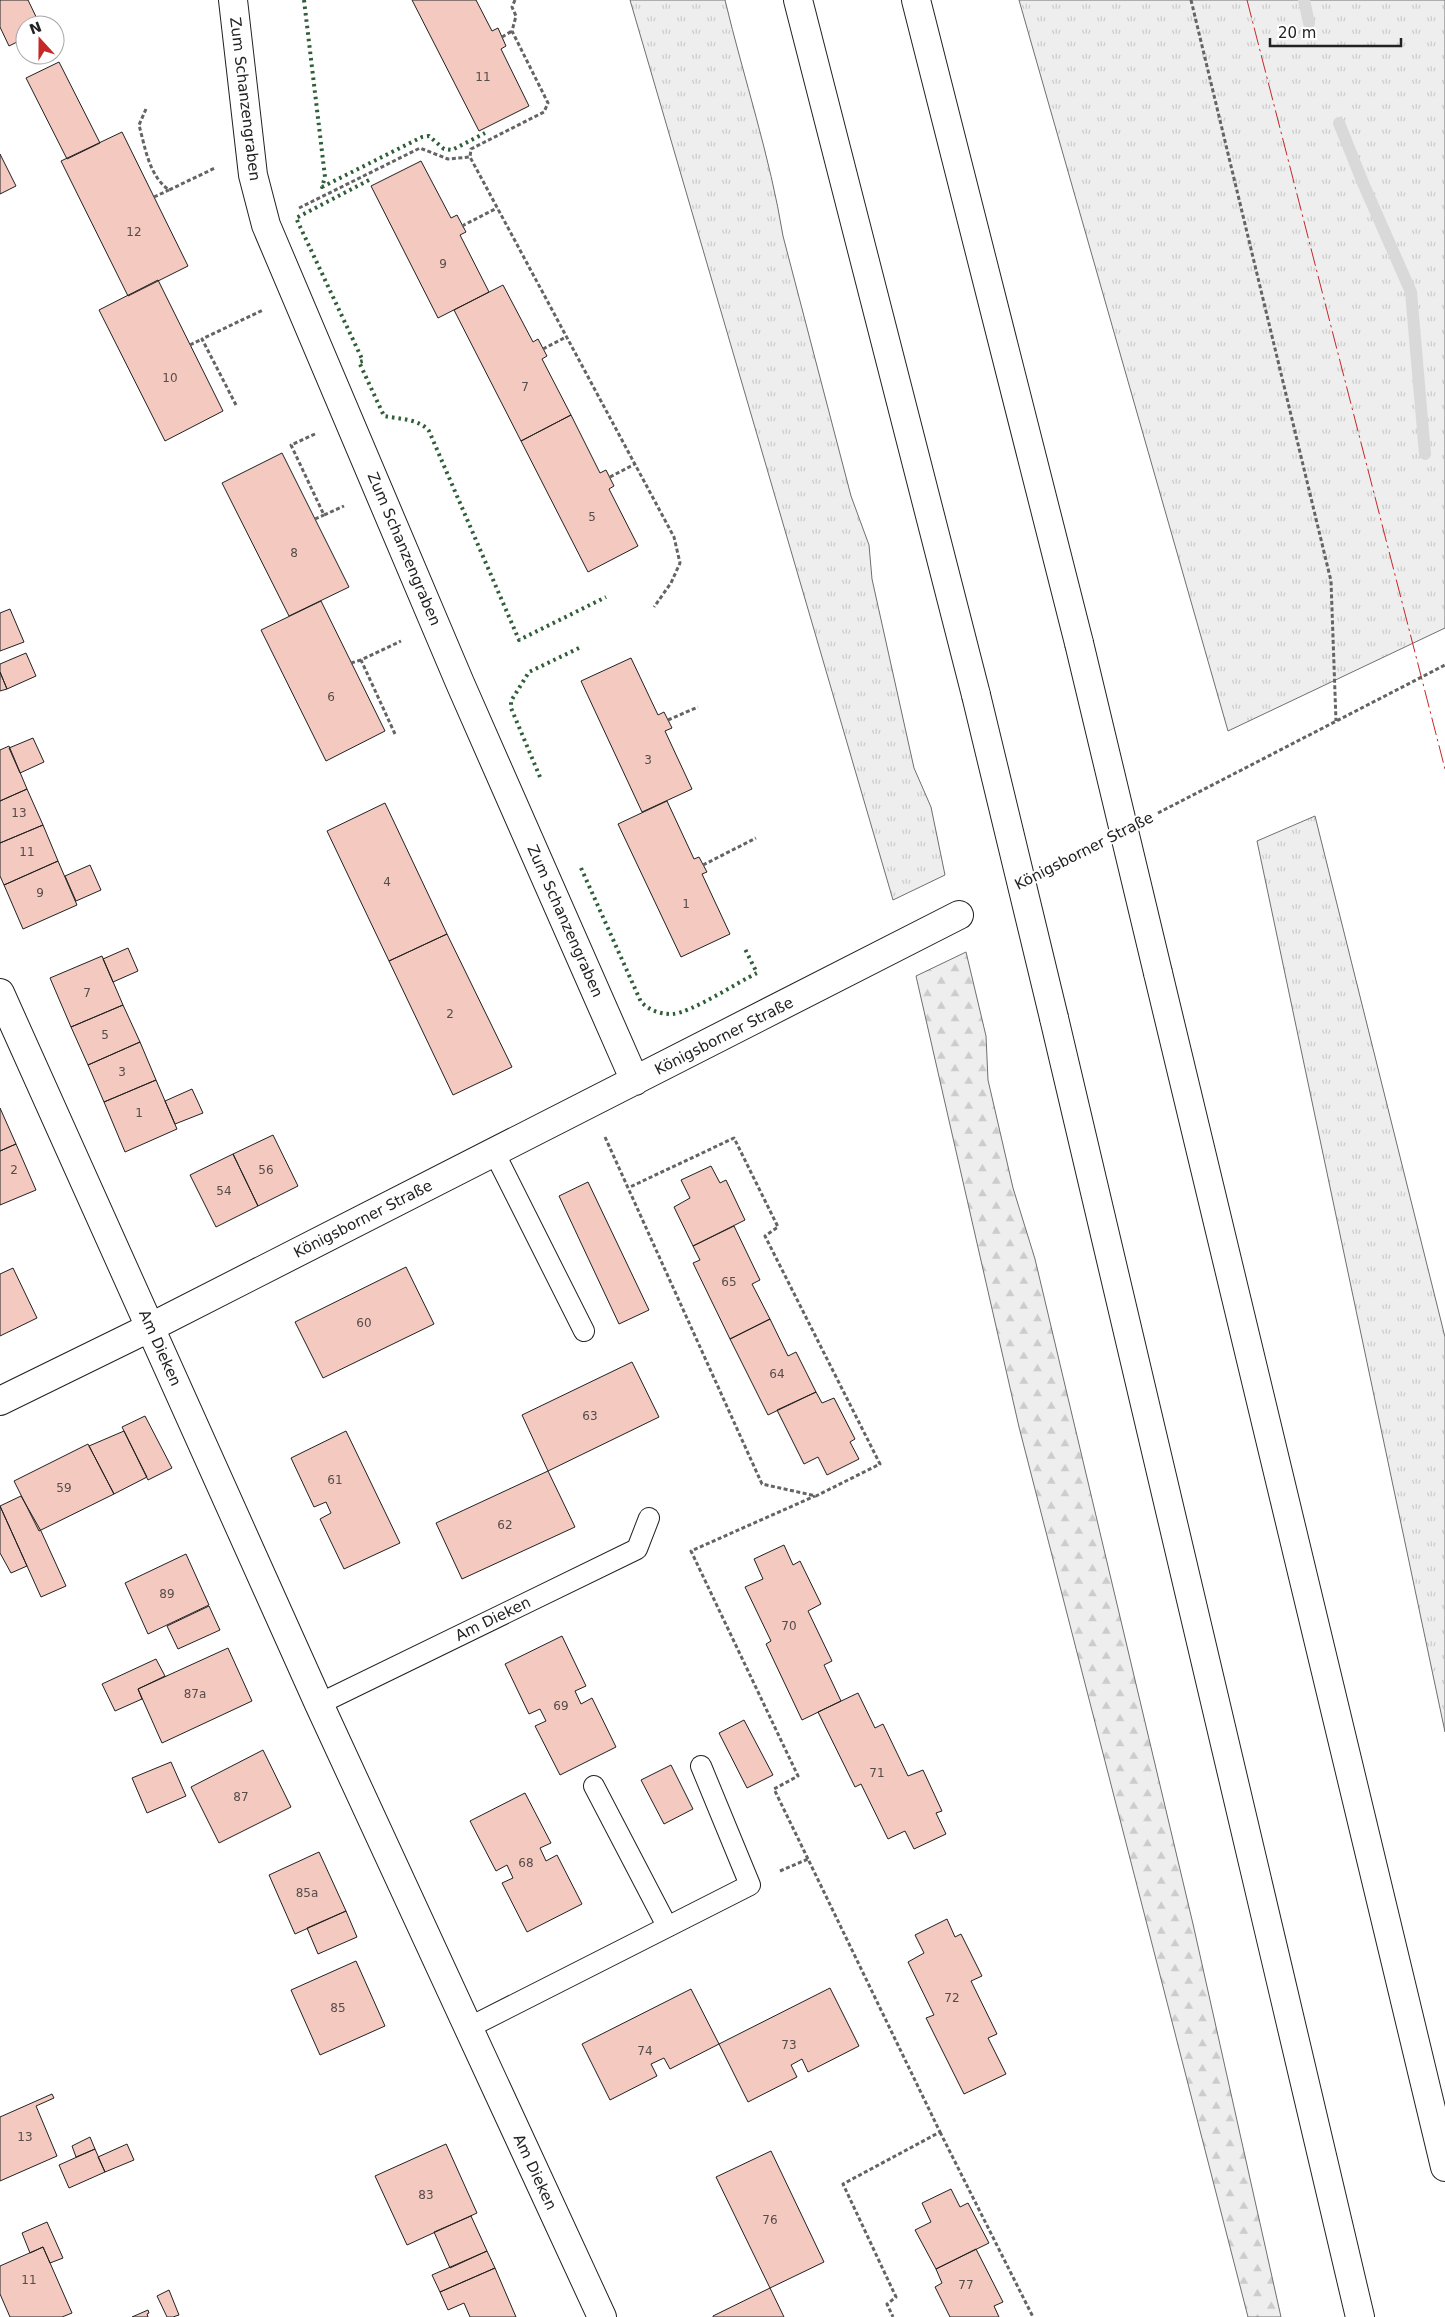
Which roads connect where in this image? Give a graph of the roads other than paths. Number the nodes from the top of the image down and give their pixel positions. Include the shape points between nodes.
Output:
1 (233, 0) edge
2 (798, 0) edge
3 (916, 0) edge
4 (959, 915) dead end
5 (0, 993) edge
6 (635, 1081) junction
7 (494, 1152) junction
8 (151, 1327) junction
9 (584, 1331) dead end
10 (0, 1401) edge
11 (649, 1518) dead end
12 (319, 1704) junction
13 (701, 1766) dead end
14 (594, 1786) dead end
15 (667, 1926) junction
16 (468, 2028) junction
17 (1445, 2167) edge
18 (602, 2317) edge
19 (1360, 2317) edge

1 - 6 main road, Zum Schanzengraben via 253,175 266,225
2 - 19 main road, bridge via 976,695
3 - 17 main road, bridge via 1079,643
4 - 6 main road, Königsborner Straße
5 - 8 main road, Am Dieken
6 - 7 main road, Königsborner Straße
7 - 8 main road, Königsborner Straße
7 - 9 lane
8 - 10 main road, Königsborner Straße
8 - 12 main road, Am Dieken
11 - 12 lane, Am Dieken via 637,1549
12 - 16 main road, Am Dieken
13 - 15 lane via 750,1885
14 - 15 lane
15 - 16 lane
16 - 18 main road, Am Dieken

